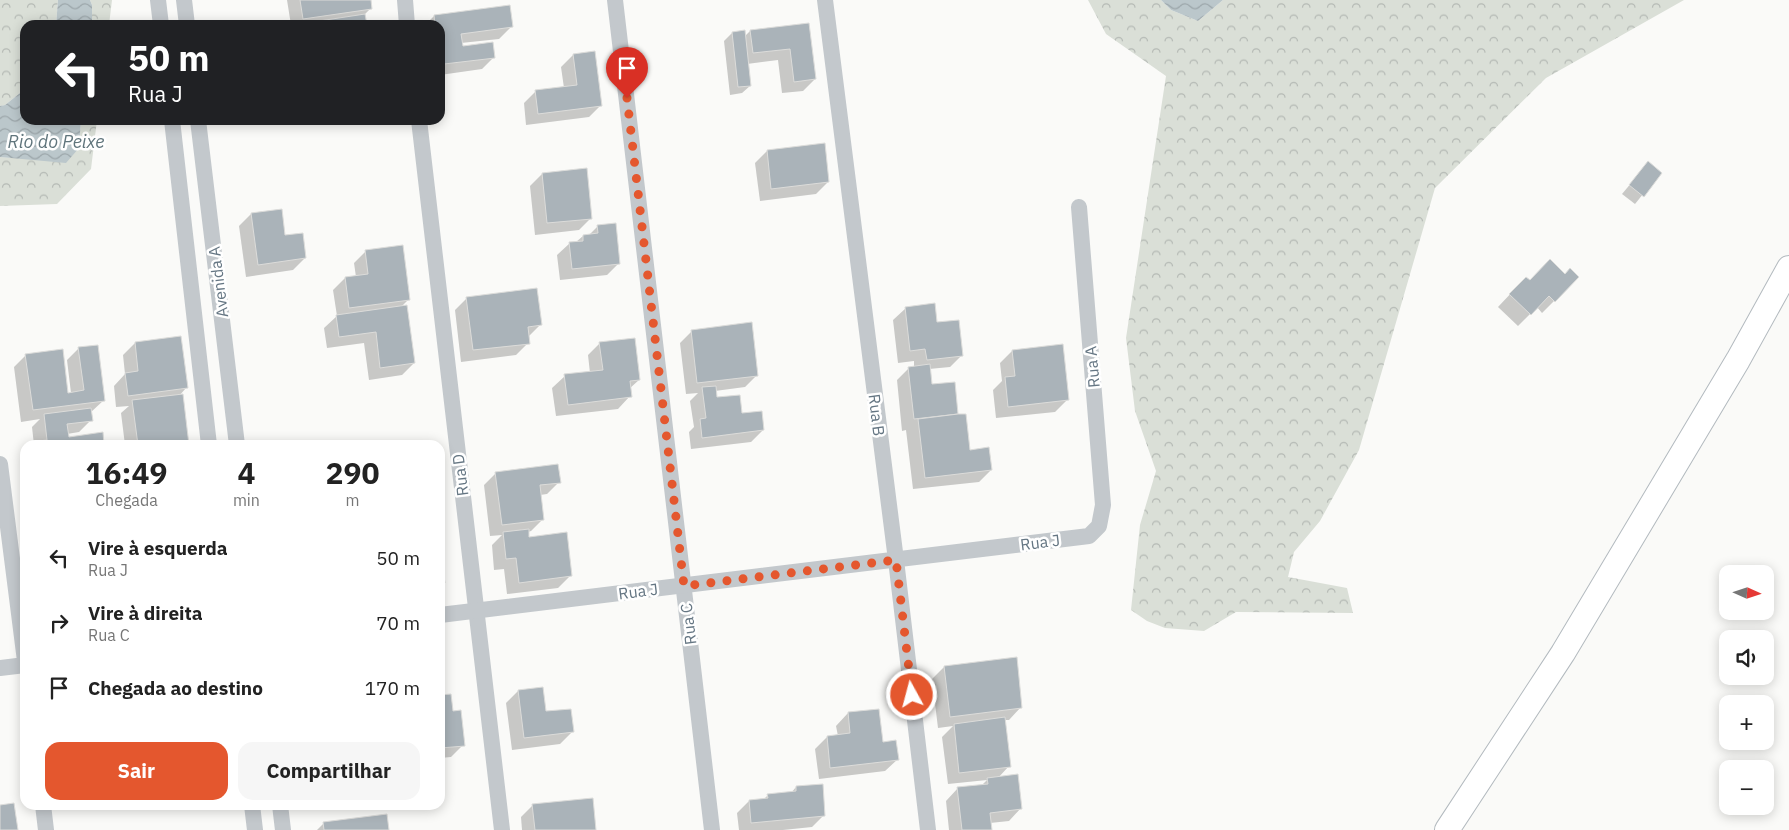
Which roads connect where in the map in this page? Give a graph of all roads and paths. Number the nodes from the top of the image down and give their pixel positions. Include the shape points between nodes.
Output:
1 (158, 0) edge
2 (184, 0) edge
3 (404, 0) edge
4 (615, 0) edge
5 (825, 0) edge
6 (160, 20) edge
7 (186, 20) edge
8 (406, 20) edge
9 (173, 125) edge
10 (199, 125) edge
11 (419, 125) edge
12 (1079, 207) dead end
13 (214, 243) junction
14 (186, 247) junction
15 (1789, 268) edge
16 (208, 440) edge
17 (236, 440) edge
18 (0, 464) edge
19 (1099, 526) joint
20 (896, 560) junction
21 (684, 586) junction
22 (476, 611) junction
23 (445, 614) edge
24 (20, 622) edge
25 (20, 666) edge
26 (0, 668) edge
27 (44, 810) edge
28 (253, 810) edge
29 (280, 810) edge
30 (46, 830) edge
31 (255, 830) edge
32 (282, 830) edge
33 (502, 830) edge
34 (712, 830) edge
35 (928, 830) edge
36 (1447, 830) edge

1 - 6 street
2 - 7 street
3 - 8 street
4 - 21 street, Rua C
5 - 20 street, Rua B
9 - 14 street, Avenida A
10 - 13 street, Avenida A
11 - 22 street, Rua D
12 - 19 street, Rua A via 1103,505
13 - 14 street
13 - 17 street, Avenida A
14 - 16 street, Avenida A
15 - 36 street via 1738,360 1563,653
18 - 24 street
19 - 20 street, Rua J via 1089,536
20 - 21 street, Rua J
20 - 35 street, Rua B
21 - 22 street, Rua J
21 - 34 street, Rua C
22 - 23 street, Rua J
22 - 33 street, Rua D
25 - 26 street
27 - 30 street
28 - 31 street
29 - 32 street

